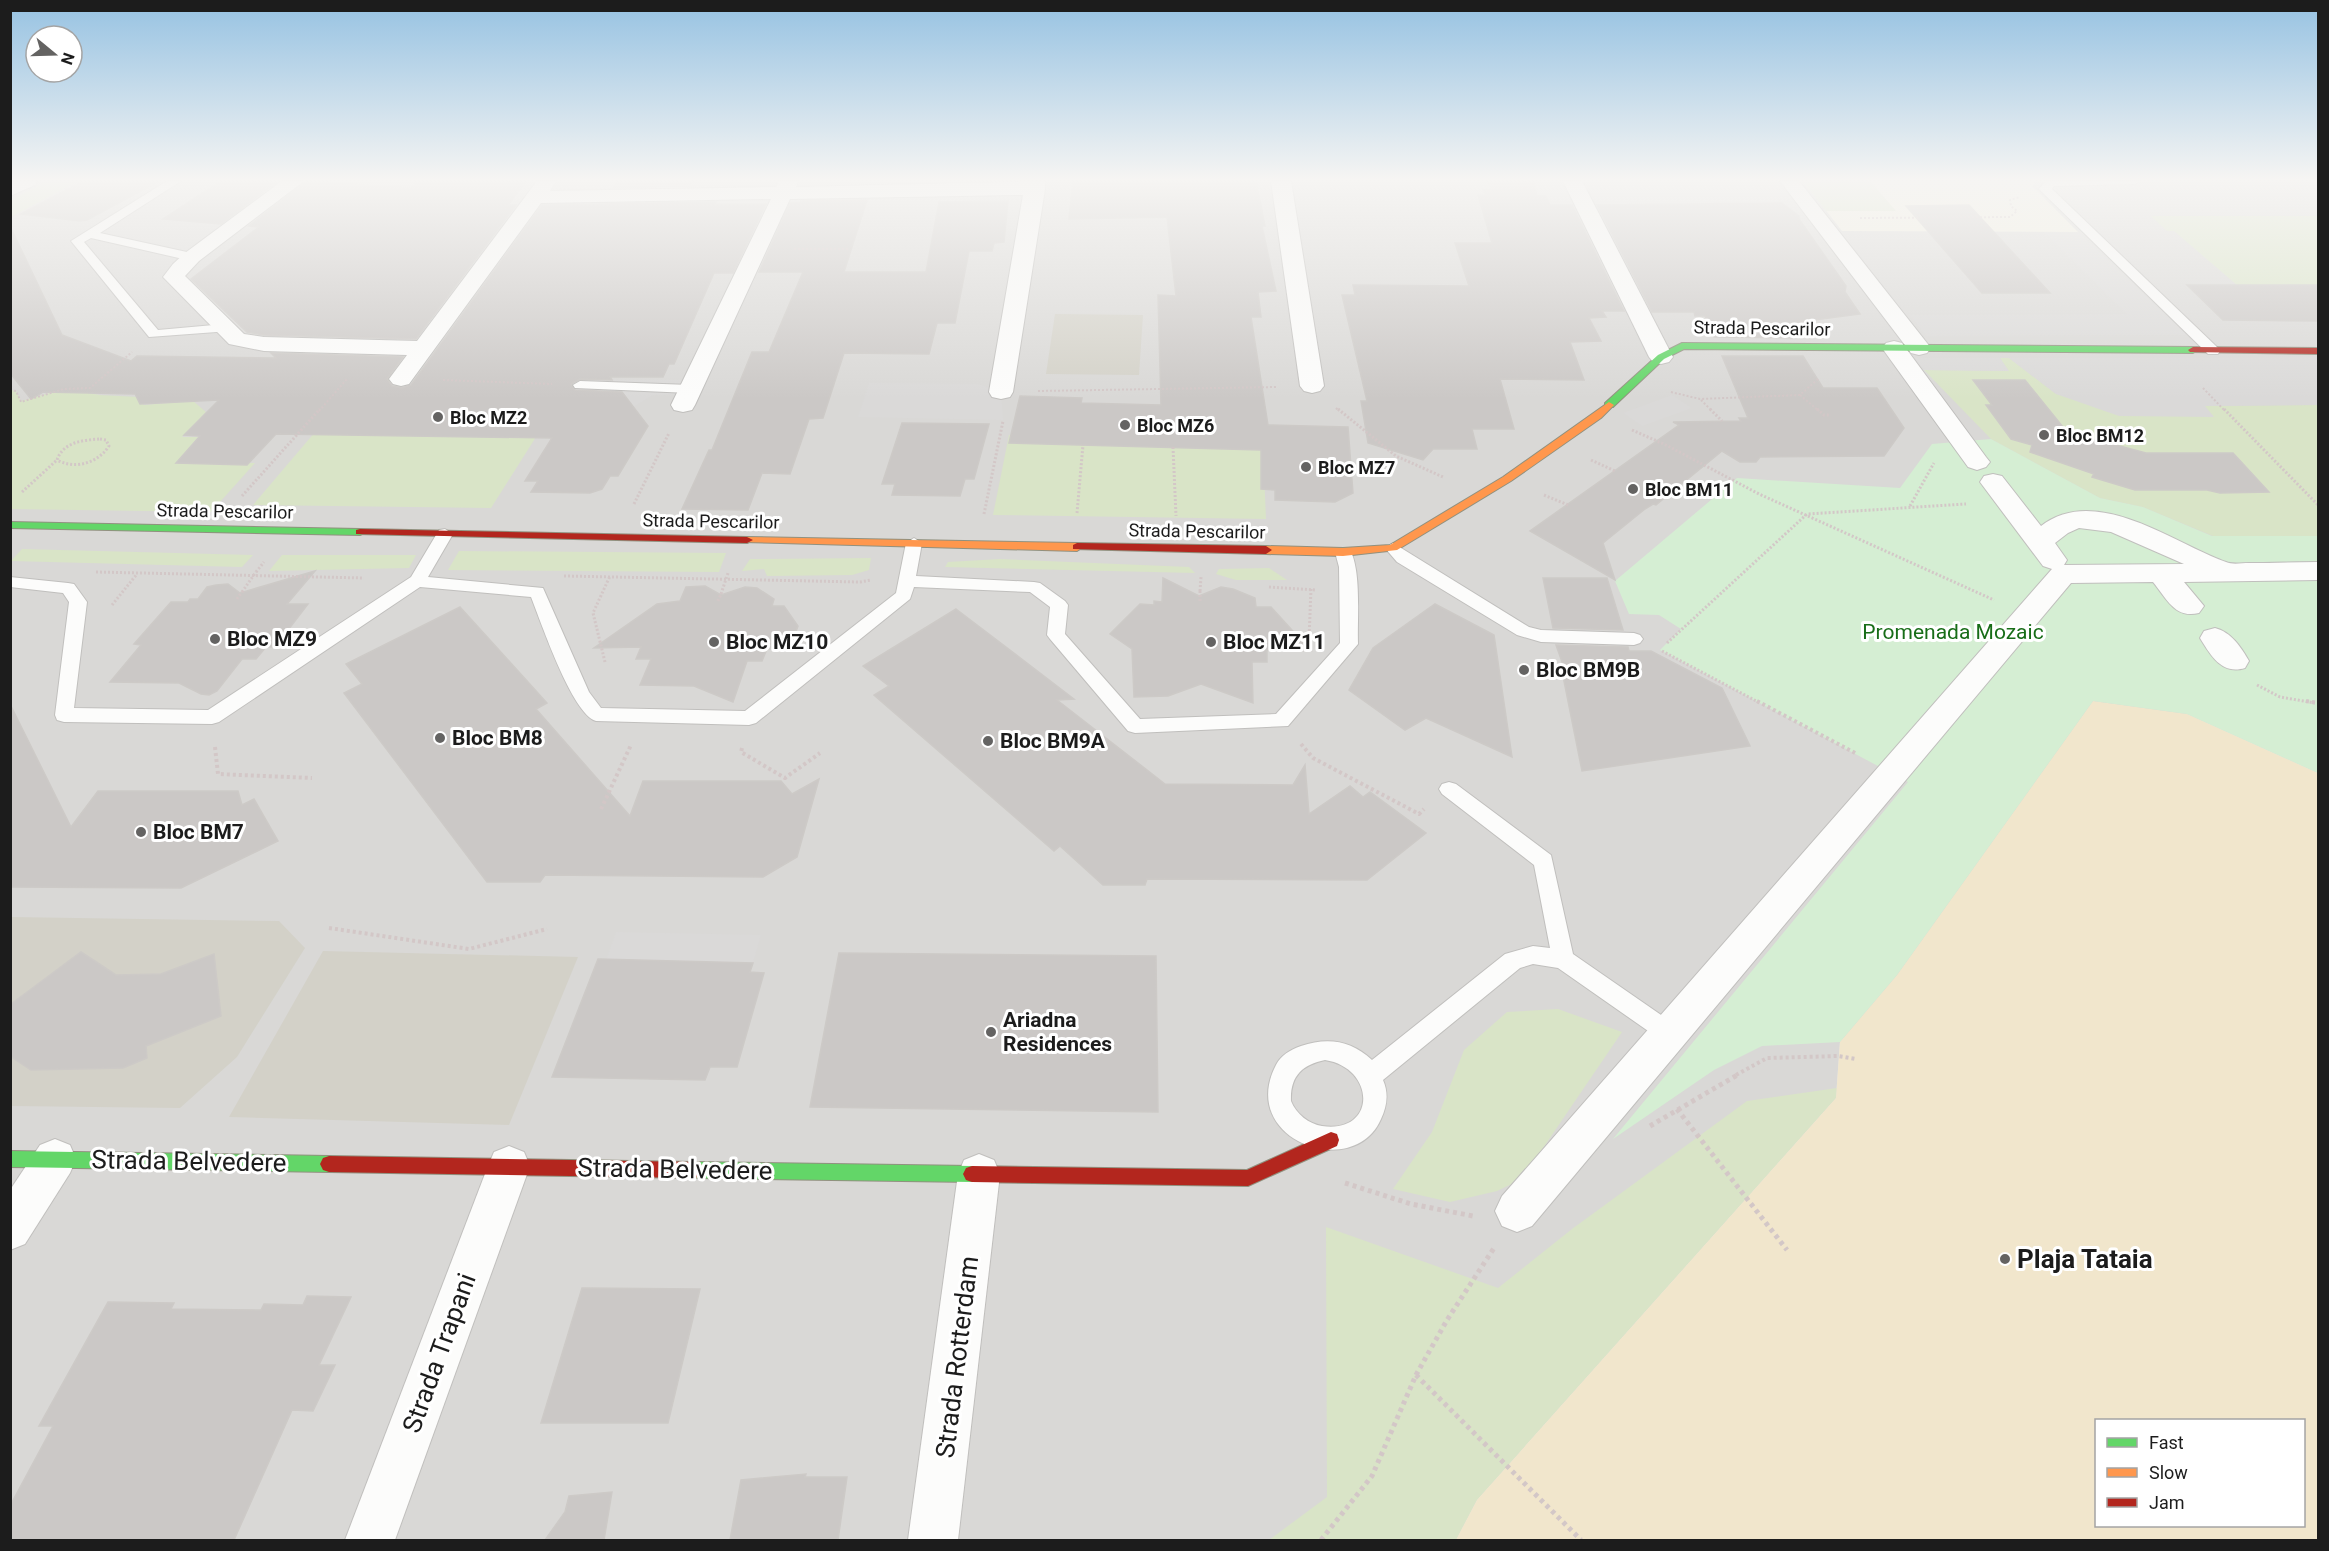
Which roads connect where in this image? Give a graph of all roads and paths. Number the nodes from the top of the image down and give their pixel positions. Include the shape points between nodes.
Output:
1 (87, 253) edge
2 (176, 253) edge
3 (197, 253) edge
4 (493, 253) edge
5 (755, 253) edge
6 (1023, 253) edge
7 (1292, 253) edge
8 (1608, 253) edge
9 (1845, 253) edge
10 (2112, 253) edge
11 (192, 257) junction
12 (225, 328) junction
13 (154, 334) junction
14 (376, 347) junction
15 (423, 348) junction
16 (1894, 348) junction
17 (1919, 348) junction
18 (2213, 351) junction
19 (2319, 351) edge
20 (1661, 357) junction
21 (1815, 370) dead end
22 (401, 379) joint
23 (580, 385) joint
24 (1312, 386) junction
25 (2203, 388) dead end
26 (10, 390) edge
27 (1669, 391) dead end
28 (1000, 392) junction
29 (1800, 395) junction
30 (686, 397) junction
31 (1700, 399) junction
32 (1824, 415) junction
33 (1831, 415) dead end
34 (1827, 420) dead end
35 (1722, 421) dead end
36 (1629, 428) dead end
37 (1952, 428) junction
38 (1083, 445) dead end
39 (1173, 447) dead end
40 (57, 460) junction
41 (1443, 477) dead end
42 (1993, 482) junction
43 (18, 496) dead end
44 (2319, 505) edge
45 (633, 506) dead end
46 (1910, 507) junction
47 (1077, 514) dead end
48 (1807, 514) junction
49 (982, 523) dead end
50 (11, 525) edge
51 (1176, 527) dead end
52 (210, 529) junction
53 (445, 534) junction
54 (2039, 542) junction
55 (914, 543) junction
56 (1392, 548) junction
57 (1343, 552) junction
58 (2319, 571) edge
59 (95, 572) dead end
60 (256, 572) junction
61 (2226, 572) junction
62 (728, 573) junction
63 (2161, 573) junction
64 (137, 574) junction
65 (2063, 574) junction
66 (240, 576) junction
67 (269, 576) junction
68 (563, 576) dead end
69 (419, 577) junction
70 (1201, 577) dead end
71 (710, 579) dead end
72 (748, 580) dead end
73 (907, 581) junction
74 (10, 582) edge
75 (860, 582) dead end
76 (1311, 589) dead end
77 (858, 590) dead end
78 (721, 594) joint
79 (237, 599) dead end
80 (718, 601) dead end
81 (1200, 602) dead end
82 (2189, 606) dead end
83 (110, 613) dead end
84 (2027, 615) junction
85 (2215, 638) dead end
86 (1634, 639) dead end
87 (1309, 645) dead end
88 (606, 668) dead end
89 (2242, 671) joint
90 (2319, 703) edge
91 (645, 714) junction
92 (1281, 721) junction
93 (741, 752) dead end
94 (820, 753) dead end
95 (1893, 772) junction
96 (218, 774) dead end
97 (312, 778) dead end
98 (1449, 789) joint
99 (601, 809) dead end
100 (329, 928) dead end
101 (547, 929) dead end
102 (1563, 959) junction
103 (1669, 1033) junction
104 (1370, 1076) junction
105 (1677, 1109) dead end
106 (1331, 1140) junction
107 (10, 1159) edge
108 (55, 1159) junction
109 (509, 1166) junction
110 (979, 1174) junction
111 (1517, 1211) joint
112 (10, 1229) edge
113 (1787, 1251) dead end
114 (1416, 1375) junction
115 (370, 1540) edge
116 (933, 1540) edge
117 (1321, 1540) edge
118 (1581, 1540) edge

1 - 13 lane
2 - 11 lane
3 - 11 street
4 - 15 street
5 - 30 street
6 - 28 street
7 - 24 street
8 - 20 street
9 - 17 street
10 - 18 lane
11 - 12 street via 174,276
12 - 13 lane
12 - 14 street via 237,339 264,344
13 - 26 path via 90,388 64,389 21,402 16,391
14 - 15 street
14 - 52 path
15 - 22 street
16 - 17 street, Strada Pescarilor
16 - 20 street, Strada Pescarilor via 1682,346
16 - 37 street
17 - 18 street, Strada Pescarilor
18 - 19 street, Strada Pescarilor
20 - 56 street, Strada Pescarilor via 1597,416 1507,479
21 - 29 path via 1819,378
22 - 23 path
23 - 30 lane
24 - 28 path
24 - 41 path via 1396,456
25 - 44 path
27 - 31 path
28 - 49 path via 1004,420
29 - 31 path
29 - 32 path
30 - 45 path
31 - 35 path
32 - 33 path
32 - 34 path
36 - 48 path
37 - 42 street
37 - 46 path
38 - 47 path
39 - 51 path
40 - 40 path via 72,465 89,462 108,450 109,443 100,439 83,441 61,452
40 - 43 path
42 - 46 path
42 - 54 street
46 - 48 path
48 - 84 path
48 - 95 path via 1660,650
50 - 52 street, Strada Pescarilor
52 - 53 street, Strada Pescarilor
53 - 55 street, Strada Pescarilor
53 - 69 lane
54 - 61 street via 2062,524 2103,521 2144,533
54 - 65 street
55 - 57 street, Strada Pescarilor
55 - 73 lane
56 - 57 street, Strada Pescarilor
56 - 86 lane via 1523,631 1541,636
57 - 92 lane via 1347,567 1349,644
58 - 61 street
59 - 64 path
60 - 66 path
60 - 67 path
60 - 79 path, bridge
61 - 63 street
62 - 71 path
62 - 72 path
62 - 78 path, bridge
63 - 65 street
63 - 82 street
64 - 66 path
64 - 83 path via 113,603
65 - 84 street
66 - 67 path
67 - 69 path
68 - 88 path via 610,577 593,613
69 - 74 lane via 212,717 64,714 78,602 68,588
69 - 91 lane via 537,592 581,695 596,714
70 - 81 path, bridge
73 - 91 lane via 904,595 748,718
73 - 92 lane via 1034,587 1059,604 1056,635 1135,726
75 - 77 path
76 - 87 path
78 - 80 path
84 - 95 street
85 - 89 street
89 - 90 path via 2280,697
91 - 99 path
92 - 98 path via 1312,758 1419,814
93 - 94 path via 785,778
95 - 103 street
96 - 97 path
98 - 102 lane via 1544,861
100 - 101 path via 469,949
102 - 103 lane
102 - 104 lane via 1533,955 1513,961
103 - 111 street
104 - 106 lane, Strada Belvedere via 1376,1093 1375,1109 1364,1128
104 - 106 lane via 1346,1054 1325,1050 1302,1055 1283,1072 1279,1100 1284,1113 1308,1134
105 - 113 path
106 - 110 street, Strada Belvedere via 1248,1178
107 - 108 street, Strada Belvedere
108 - 109 street, Strada Belvedere
108 - 112 street
109 - 110 street, Strada Belvedere
109 - 115 street, Strada Trapani
110 - 116 street, Strada Rotterdam
111 - 114 path
114 - 117 path via 1372,1476
114 - 118 path

